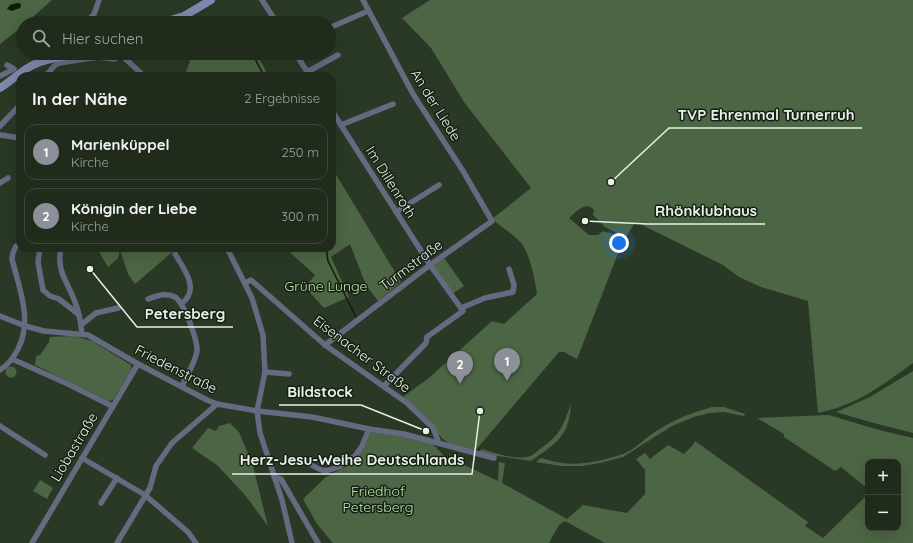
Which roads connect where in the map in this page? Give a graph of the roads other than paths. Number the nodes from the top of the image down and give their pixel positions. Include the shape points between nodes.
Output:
1 (99, 0) edge
2 (211, 0) edge
3 (262, 0) edge
4 (363, 0) edge
5 (368, 11) junction
6 (92, 16) edge
7 (184, 16) edge
8 (272, 16) edge
9 (336, 25) edge
10 (46, 60) edge
11 (78, 60) edge
12 (127, 60) edge
13 (300, 60) edge
14 (330, 60) edge
15 (7, 65) dead end
16 (22, 72) edge
17 (49, 72) edge
18 (140, 72) edge
19 (308, 72) edge
20 (312, 72) edge
21 (0, 76) edge
22 (16, 76) edge
23 (0, 88) edge
24 (393, 104) dead end
25 (16, 109) edge
26 (336, 117) edge
27 (0, 126) edge
28 (342, 126) junction
29 (0, 135) edge
30 (16, 137) edge
31 (8, 178) dead end
32 (0, 183) edge
33 (439, 185) dead end
34 (396, 212) junction
35 (492, 221) joint
36 (16, 246) dead end
37 (39, 252) edge
38 (60, 252) edge
39 (229, 252) edge
40 (175, 254) dead end
41 (430, 265) junction
42 (510, 269) dead end
43 (245, 283) junction
44 (148, 299) dead end
45 (181, 304) junction
46 (118, 308) dead end
47 (462, 308) junction
48 (78, 314) junction
49 (0, 316) edge
50 (81, 325) junction
51 (25, 326) junction
52 (82, 334) junction
53 (325, 345) junction
54 (12, 359) junction
55 (138, 364) junction
56 (0, 370) edge
57 (265, 372) junction
58 (289, 374) dead end
59 (182, 386) junction
60 (384, 386) junction
61 (217, 404) junction
62 (112, 406) junction
63 (257, 411) junction
64 (0, 426) edge
65 (369, 429) junction
66 (439, 443) junction
67 (45, 455) dead end
68 (82, 458) junction
69 (494, 458) dead end
70 (307, 462) dead end
71 (274, 477) junction
72 (117, 478) junction
73 (145, 495) junction
74 (101, 503) dead end
75 (32, 543) edge
76 (117, 543) edge
77 (196, 543) edge
78 (292, 543) edge
79 (318, 543) edge

1 - 6 street
2 - 7 main road
3 - 8 street
4 - 5 street, An der Liede
5 - 9 street
5 - 35 street, An der Liede via 413,94 463,170
10 - 16 main road
11 - 17 street via 59,63
12 - 18 street
13 - 19 street
14 - 20 street
15 - 21 street via 14,69
22 - 23 main road
24 - 28 street
25 - 27 street
26 - 28 street, Im Dillenroth
28 - 34 street, Im Dillenroth
29 - 30 street
31 - 32 street
33 - 34 street
34 - 41 street, Im Dillenroth
35 - 41 street, Turmstraße
36 - 51 street via 12,259 26,314
37 - 48 street via 38,262 44,290
38 - 48 street via 63,278
39 - 43 street
40 - 45 street via 190,280 190,290 185,302
41 - 47 street, Im Dillenroth
41 - 53 street, Turmstraße
42 - 47 street via 513,292 484,298
43 - 53 street, Eisenacher Straße via 251,280
43 - 57 street via 263,335
44 - 45 street via 166,294 176,298
45 - 59 street via 197,348
46 - 50 street via 96,313
47 - 60 street via 463,311 427,337 426,343
48 - 50 street
49 - 51 street, Friedenstraße
50 - 52 street
51 - 52 street, Friedenstraße via 44,331
51 - 54 street via 21,343
52 - 55 street, Friedenstraße via 94,338
53 - 60 street, Eisenacher Straße
54 - 56 street
54 - 62 street
55 - 59 street, Friedenstraße
55 - 62 street, Liobastraße
57 - 58 street
57 - 63 street
59 - 61 street, Friedenstraße
60 - 66 street, Eisenacher Straße via 407,402 433,428
61 - 63 street, Friedenstraße
61 - 73 street via 172,443 156,466 152,484
62 - 68 street, Liobastraße
63 - 65 street, Friedenstraße via 312,417
63 - 71 street via 260,433
64 - 67 street
65 - 66 street, Friedenstraße
65 - 70 street via 354,457 341,466 330,471 322,471
66 - 69 street, Friedenstraße
68 - 72 street
68 - 75 street, Liobastraße
71 - 78 street
71 - 79 street via 281,480
72 - 73 street
72 - 74 street
73 - 76 street
73 - 77 street via 188,532

